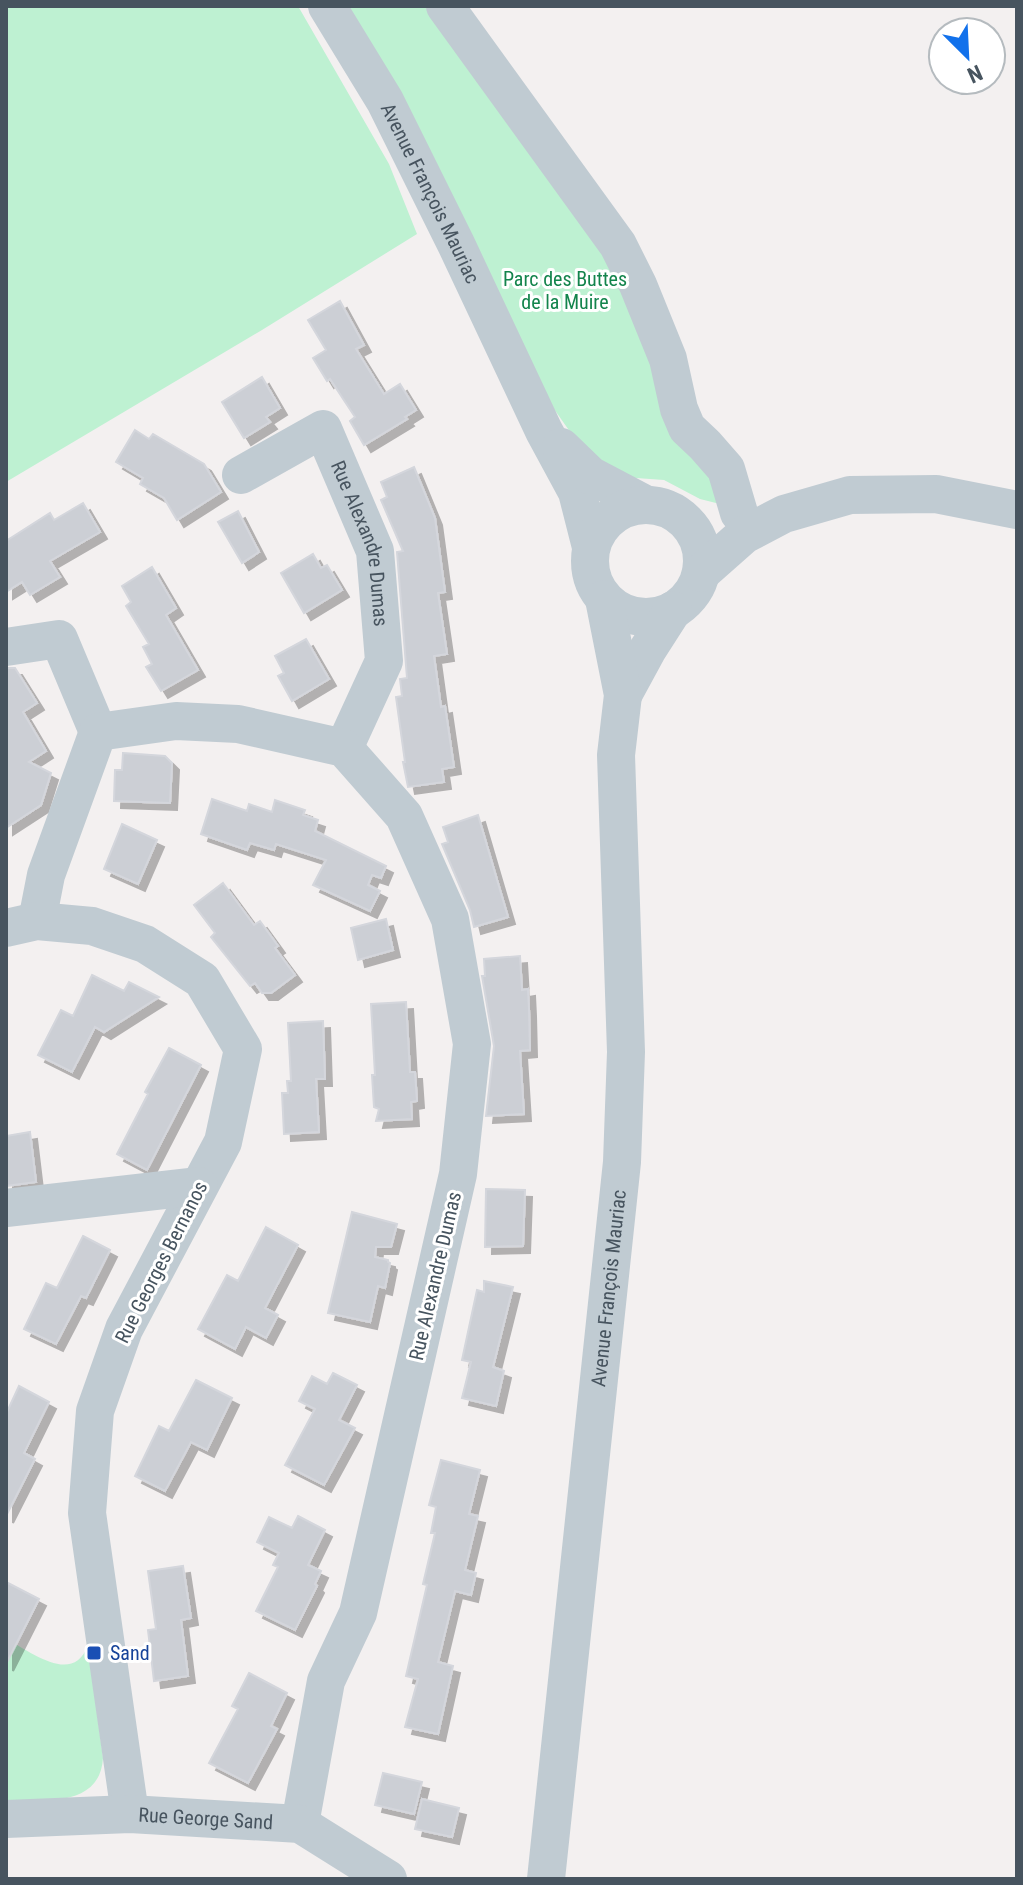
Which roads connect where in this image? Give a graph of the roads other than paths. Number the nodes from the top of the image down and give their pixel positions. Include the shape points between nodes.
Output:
1 (327, 6) edge
2 (445, 6) edge
3 (544, 431) junction
4 (241, 475) dead end
5 (662, 509) junction
6 (1017, 510) edge
7 (739, 513) junction
8 (784, 514) junction
9 (591, 547) junction
10 (701, 573) junction
11 (604, 599) junction
12 (673, 610) junction
13 (6, 647) edge
14 (623, 695) junction
15 (98, 732) junction
16 (344, 748) junction
17 (22, 925) edge
18 (199, 1186) junction
19 (6, 1208) edge
20 (130, 1814) junction
21 (6, 1819) edge
22 (300, 1824) junction
23 (388, 1879) edge
24 (546, 1879) edge

1 - 3 street, Avenue François Mauriac via 385,101
2 - 7 street via 618,245 668,359 687,428 726,469
3 - 5 street, Avenue François Mauriac via 590,475
3 - 9 street, Avenue François Mauriac via 577,492
4 - 16 street, Rue Alexandre Dumas via 323,429 375,551 384,661
5 - 7 street
5 - 9 street via 629,508 612,516
5 - 10 street, Avenue François Mauriac via 689,525 698,539
6 - 8 street via 936,494 850,495
7 - 8 street
8 - 10 street via 744,535
9 - 11 street, Avenue François Mauriac via 594,583
10 - 12 street, Avenue François Mauriac via 686,600
11 - 12 street via 642,617
11 - 14 street, Avenue François Mauriac
12 - 14 street, Avenue François Mauriac
13 - 15 street via 59,639
14 - 24 street, Avenue François Mauriac via 616,755 626,1052 622,1162
15 - 16 street via 176,721 238,724
15 - 17 street via 46,875
16 - 22 street, Rue Alexandre Dumas via 404,816 450,919 472,1044 458,1174 358,1613 326,1681
17 - 18 street, Rue Georges Bernanos via 92,926 145,944 202,980 243,1049 223,1142
18 - 19 street
18 - 20 street, Rue Georges Bernanos via 124,1329 95,1411 87,1513
20 - 21 street, Rue George Sand
20 - 22 street, Rue George Sand
22 - 23 street, Rue George Sand

